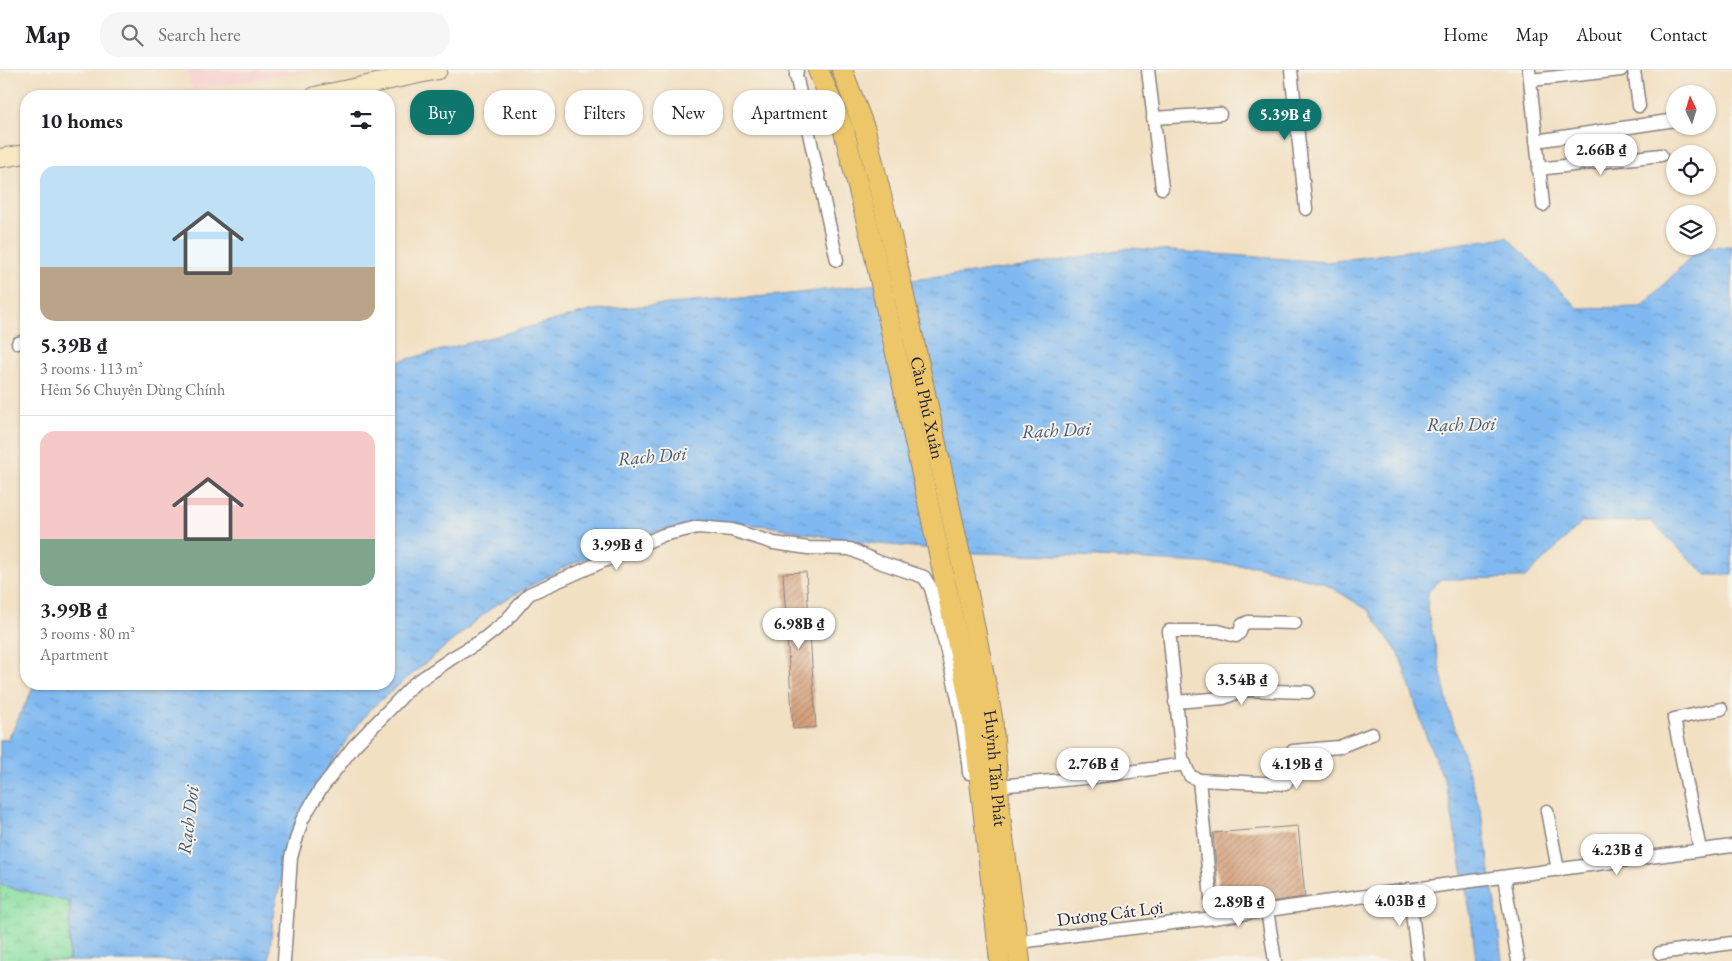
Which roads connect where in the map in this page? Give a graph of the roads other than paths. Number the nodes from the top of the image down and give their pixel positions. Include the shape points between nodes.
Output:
1 (438, 70) edge
2 (797, 70) edge
3 (818, 70) edge
4 (842, 70) edge
5 (1148, 70) edge
6 (1291, 70) edge
7 (1621, 70) edge
8 (1634, 70) edge
9 (1530, 75) edge
10 (343, 90) edge
11 (1639, 106) dead end
12 (1220, 114) dead end
13 (1153, 118) junction
14 (1666, 121) edge
15 (1536, 141) junction
16 (20, 155) edge
17 (1661, 155) dead end
18 (0, 158) edge
19 (1538, 169) junction
20 (1162, 188) dead end
21 (1543, 205) dead end
22 (1306, 209) dead end
23 (837, 260) dead end
24 (965, 578) joint
25 (945, 581) joint
26 (1295, 623) dead end
27 (1308, 692) dead end
28 (1175, 702) junction
29 (1722, 709) dead end
30 (1372, 734) dead end
31 (1185, 764) junction
32 (1199, 780) junction
33 (989, 785) junction
34 (1547, 811) dead end
35 (1732, 846) edge
36 (1700, 850) junction
37 (1558, 870) junction
38 (1501, 877) junction
39 (1409, 889) junction
40 (1267, 910) junction
41 (1213, 918) junction
42 (1732, 943) edge
43 (1019, 952) edge
44 (998, 953) edge
45 (1660, 953) dead end
46 (284, 961) edge
47 (1275, 961) edge
48 (1418, 961) edge
49 (1518, 961) edge

1 - 10 main road
2 - 23 street
3 - 25 main road, Cầu Phú Xuân via 844,131 872,242
4 - 24 main road, Cầu Phú Xuân via 865,130 891,236
5 - 13 street
6 - 22 street
7 - 9 street
8 - 11 street
9 - 15 street
12 - 13 street
13 - 20 street
14 - 15 street
15 - 19 street
16 - 18 main road
17 - 19 street
19 - 21 street
24 - 33 main road, Huỳnh Tấn Phát via 992,717
25 - 33 main road, Huỳnh Tấn Phát
26 - 28 street via 1248,622 1242,625 1236,636 1218,632 1168,631
27 - 28 street via 1243,690 1224,698
28 - 31 street
29 - 36 street via 1674,720
30 - 32 street via 1339,746 1293,751 1290,776 1285,784
31 - 32 street via 1190,776
31 - 33 street
32 - 41 street
33 - 43 main road, Huỳnh Tấn Phát
33 - 44 main road, Huỳnh Tấn Phát
33 - 46 street via 971,782 953,677 930,588 924,577 850,549 808,548 774,543 732,530 698,527 663,536 529,594 505,622 481,641 414,684 354,746 320,790 302,820 291,856
34 - 37 street
35 - 36 street, Dương Cát Lợi
36 - 37 street, Dương Cát Lợi
37 - 38 street, Dương Cát Lợi
38 - 39 street, Dương Cát Lợi
38 - 49 street
39 - 40 street, Dương Cát Lợi
39 - 48 street
40 - 41 street, Dương Cát Lợi
40 - 47 street
41 - 43 street, Dương Cát Lợi
42 - 45 street
43 - 44 street, Dương Cát Lợi

